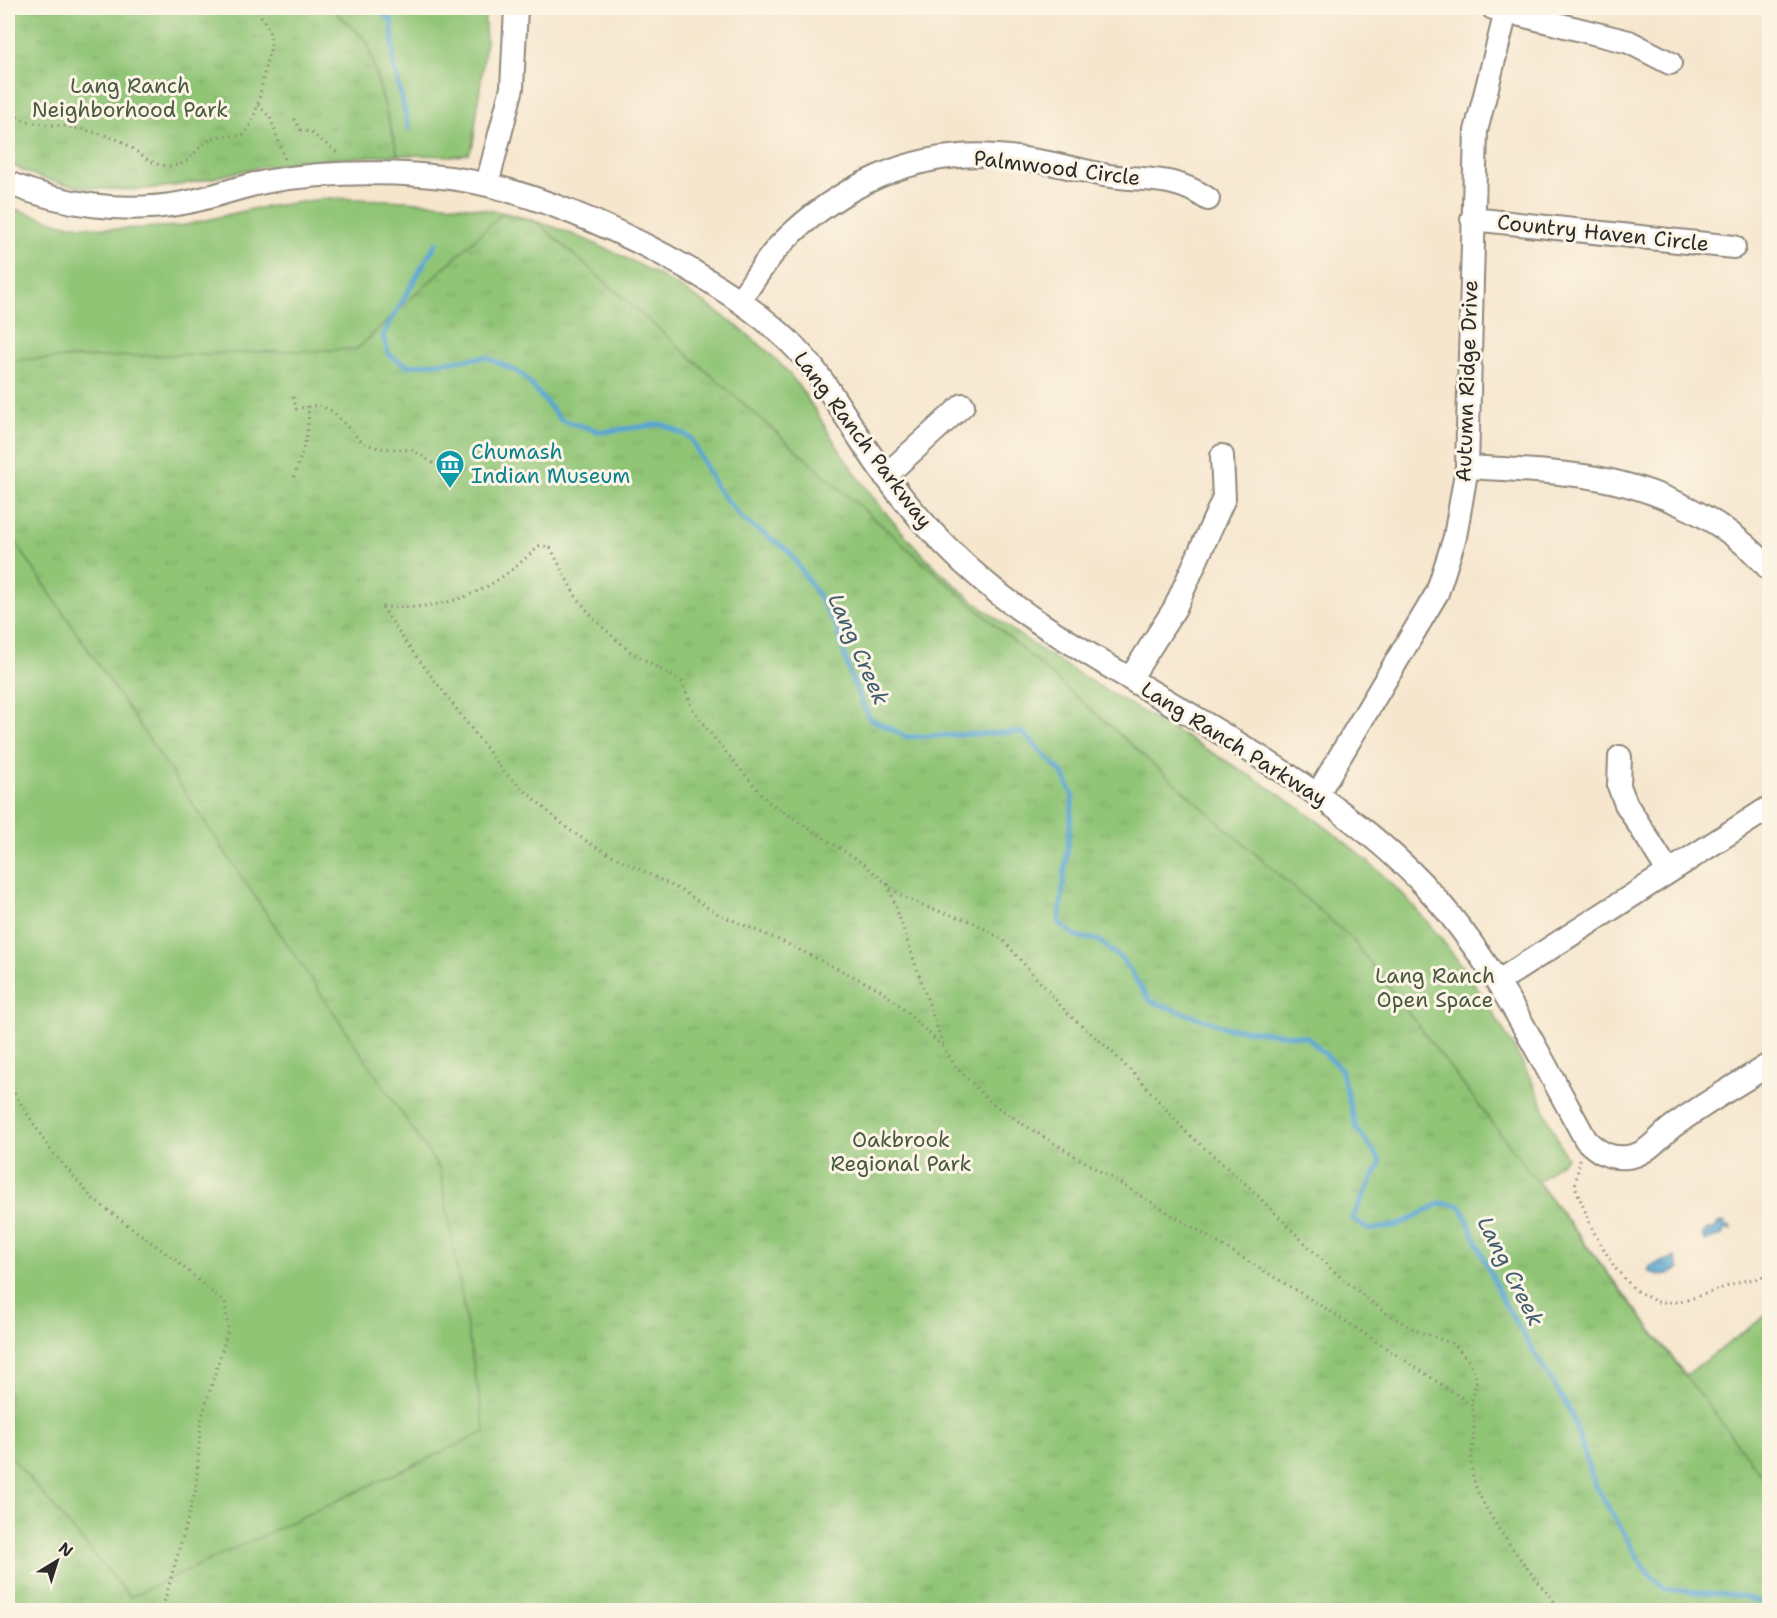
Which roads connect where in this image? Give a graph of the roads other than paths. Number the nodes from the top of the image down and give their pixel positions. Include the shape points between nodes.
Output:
1 (516, 8) edge
2 (1502, 8) edge
3 (1670, 63) dead end
4 (8, 183) edge
5 (487, 184) junction
6 (1208, 199) dead end
7 (1472, 219) junction
8 (1734, 247) dead end
9 (740, 300) junction
10 (963, 405) dead end
11 (1222, 456) dead end
12 (1467, 467) junction
13 (885, 476) junction
14 (1770, 570) edge
15 (1130, 679) junction
16 (1620, 758) dead end
17 (1317, 795) junction
18 (1770, 807) edge
19 (1668, 871) junction
20 (1499, 981) junction
21 (1770, 1064) edge

1 - 5 street via 512,88
2 - 3 street via 1629,42
2 - 7 street, Autumn Ridge Drive via 1476,131
4 - 5 street, Lang Ranch Parkway via 69,203 133,207 182,204 268,181 340,173 412,175
5 - 9 street, Lang Ranch Parkway via 608,228
6 - 9 street, Palmwood Circle via 1181,184 1116,177 1029,160 961,156 922,162 866,180 821,208 779,247
7 - 8 street, Country Haven Circle
7 - 12 street, Autumn Ridge Drive
9 - 13 street, Lang Ranch Parkway via 776,328 812,365
10 - 13 street
11 - 15 street via 1224,498 1175,608
12 - 14 street via 1569,474 1660,496 1718,524
12 - 17 street, Autumn Ridge Drive via 1455,537 1437,593
13 - 15 street, Lang Ranch Parkway via 934,534 988,585 1043,626
15 - 17 street, Lang Ranch Parkway
16 - 19 street via 1619,786 1626,804
17 - 20 street, Lang Ranch Parkway via 1372,836 1420,880 1463,930
18 - 19 street
19 - 20 street
20 - 21 street, Lang Ranch Parkway via 1586,1140 1607,1155 1629,1157 1647,1150 1672,1127

